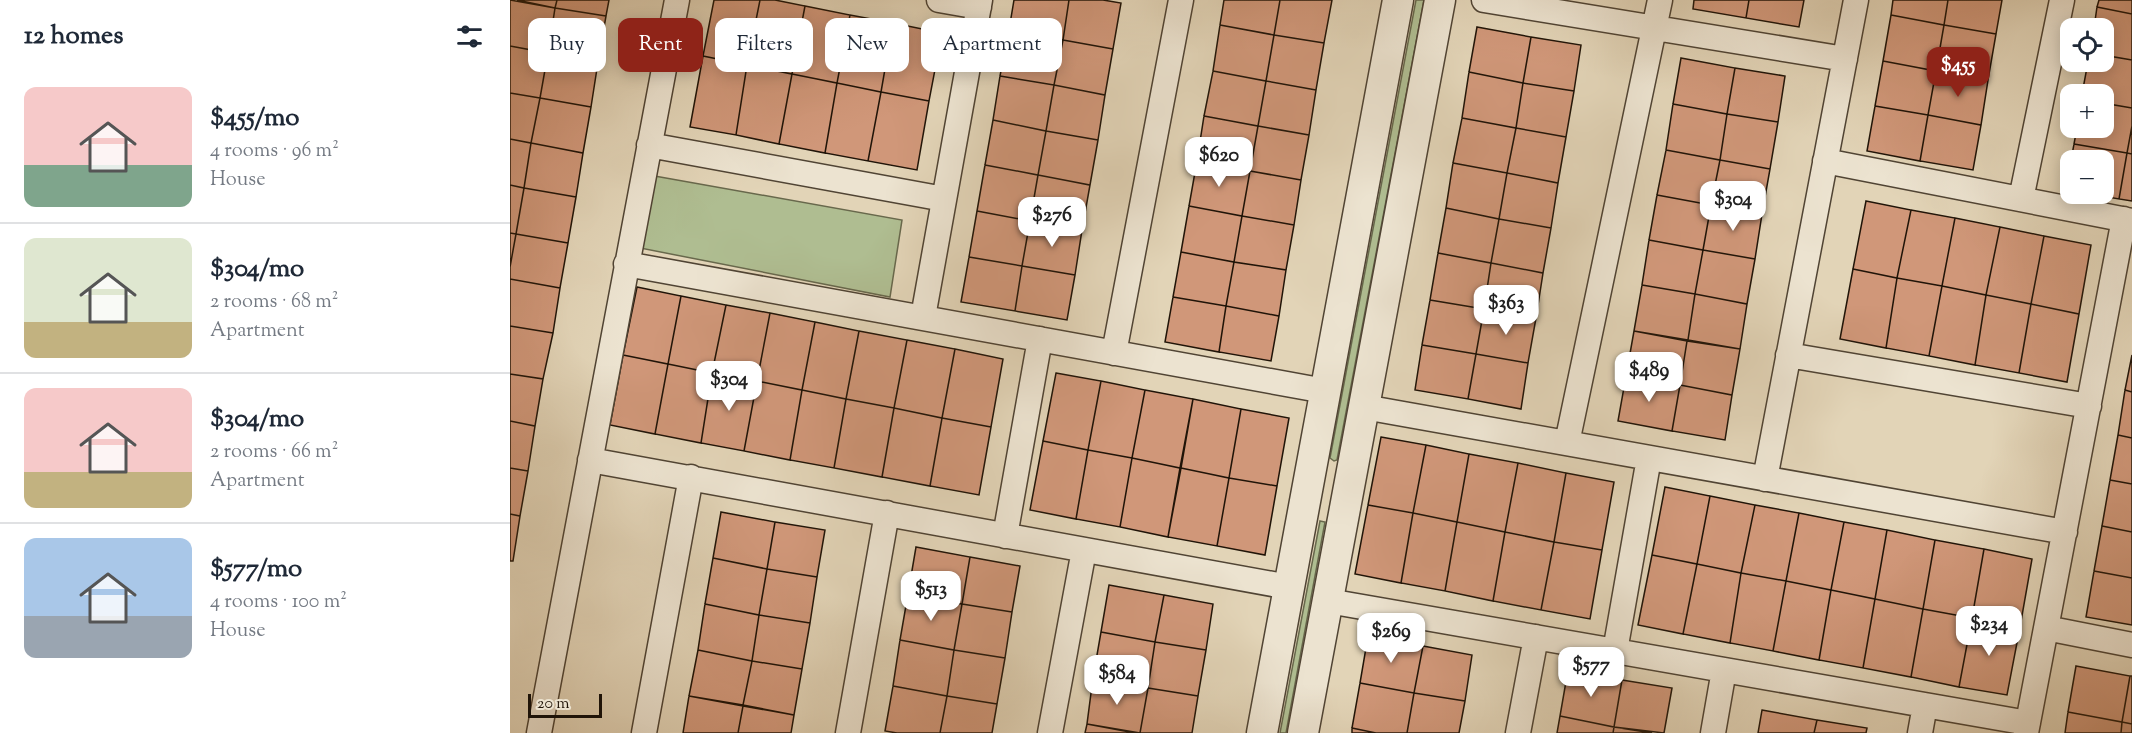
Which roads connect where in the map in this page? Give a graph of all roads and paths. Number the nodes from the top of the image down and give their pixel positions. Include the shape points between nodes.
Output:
1 (677, 0) edge
2 (939, 0) edge
3 (1181, 0) edge
4 (1398, 0) edge
5 (1440, 0) edge
6 (1484, 0) edge
7 (1660, 0) edge
8 (1856, 0) edge
9 (2062, 0) edge
10 (979, 4) edge
11 (1655, 28) junction
12 (1845, 59) junction
13 (649, 145) junction
14 (1825, 161) junction
15 (944, 199) junction
16 (2021, 199) junction
17 (2128, 220) edge
18 (626, 264) junction
19 (923, 317) junction
20 (1040, 339) junction
21 (1114, 353) junction
22 (1788, 355) junction
23 (1325, 391) junction
24 (2089, 406) junction
25 (1364, 407) junction
26 (1567, 443) junction
27 (1649, 458) junction
28 (590, 460) junction
29 (691, 477) junction
30 (1765, 478) junction
31 (1307, 490) junction
32 (1347, 498) junction
33 (887, 513) junction
34 (2065, 532) junction
35 (1005, 536) junction
36 (1084, 550) junction
37 (1289, 587) junction
38 (1328, 601) junction
39 (2046, 628) junction
40 (1536, 638) junction
41 (2132, 645) edge
42 (1615, 651) junction
43 (1724, 670) junction
44 (1925, 705) junction
45 (2027, 728) edge
46 (539, 733) edge
47 (644, 733) edge
48 (848, 733) edge
49 (1050, 733) edge
50 (1262, 733) edge
51 (1303, 733) edge
52 (1518, 733) edge
53 (1713, 733) edge
54 (1920, 733) edge

1 - 13 street
2 - 10 street
3 - 21 street
4 - 23 street
5 - 25 street
6 - 11 street
7 - 11 street
8 - 12 street
9 - 16 street
10 - 15 street
11 - 12 street
11 - 26 street
12 - 14 street
13 - 15 street
13 - 18 street
14 - 16 street
14 - 22 street
15 - 19 street
16 - 17 street
17 - 24 street
18 - 19 street
18 - 28 street
19 - 20 street
20 - 21 street
20 - 35 street
21 - 23 street
22 - 24 street
22 - 30 street
23 - 31 street
24 - 34 street
25 - 26 street
25 - 32 street
26 - 27 street
27 - 30 street
27 - 42 street
28 - 29 street
28 - 46 street
29 - 33 street
29 - 47 street
30 - 34 street
31 - 32 street
31 - 37 street
32 - 38 street
33 - 35 street
33 - 48 street
34 - 39 street
35 - 36 street
36 - 37 street
36 - 49 street
37 - 50 street
38 - 40 street
38 - 51 street
39 - 41 street
39 - 45 street
40 - 42 street
40 - 52 street
42 - 43 street
43 - 44 street
43 - 53 street
44 - 45 street
44 - 54 street

